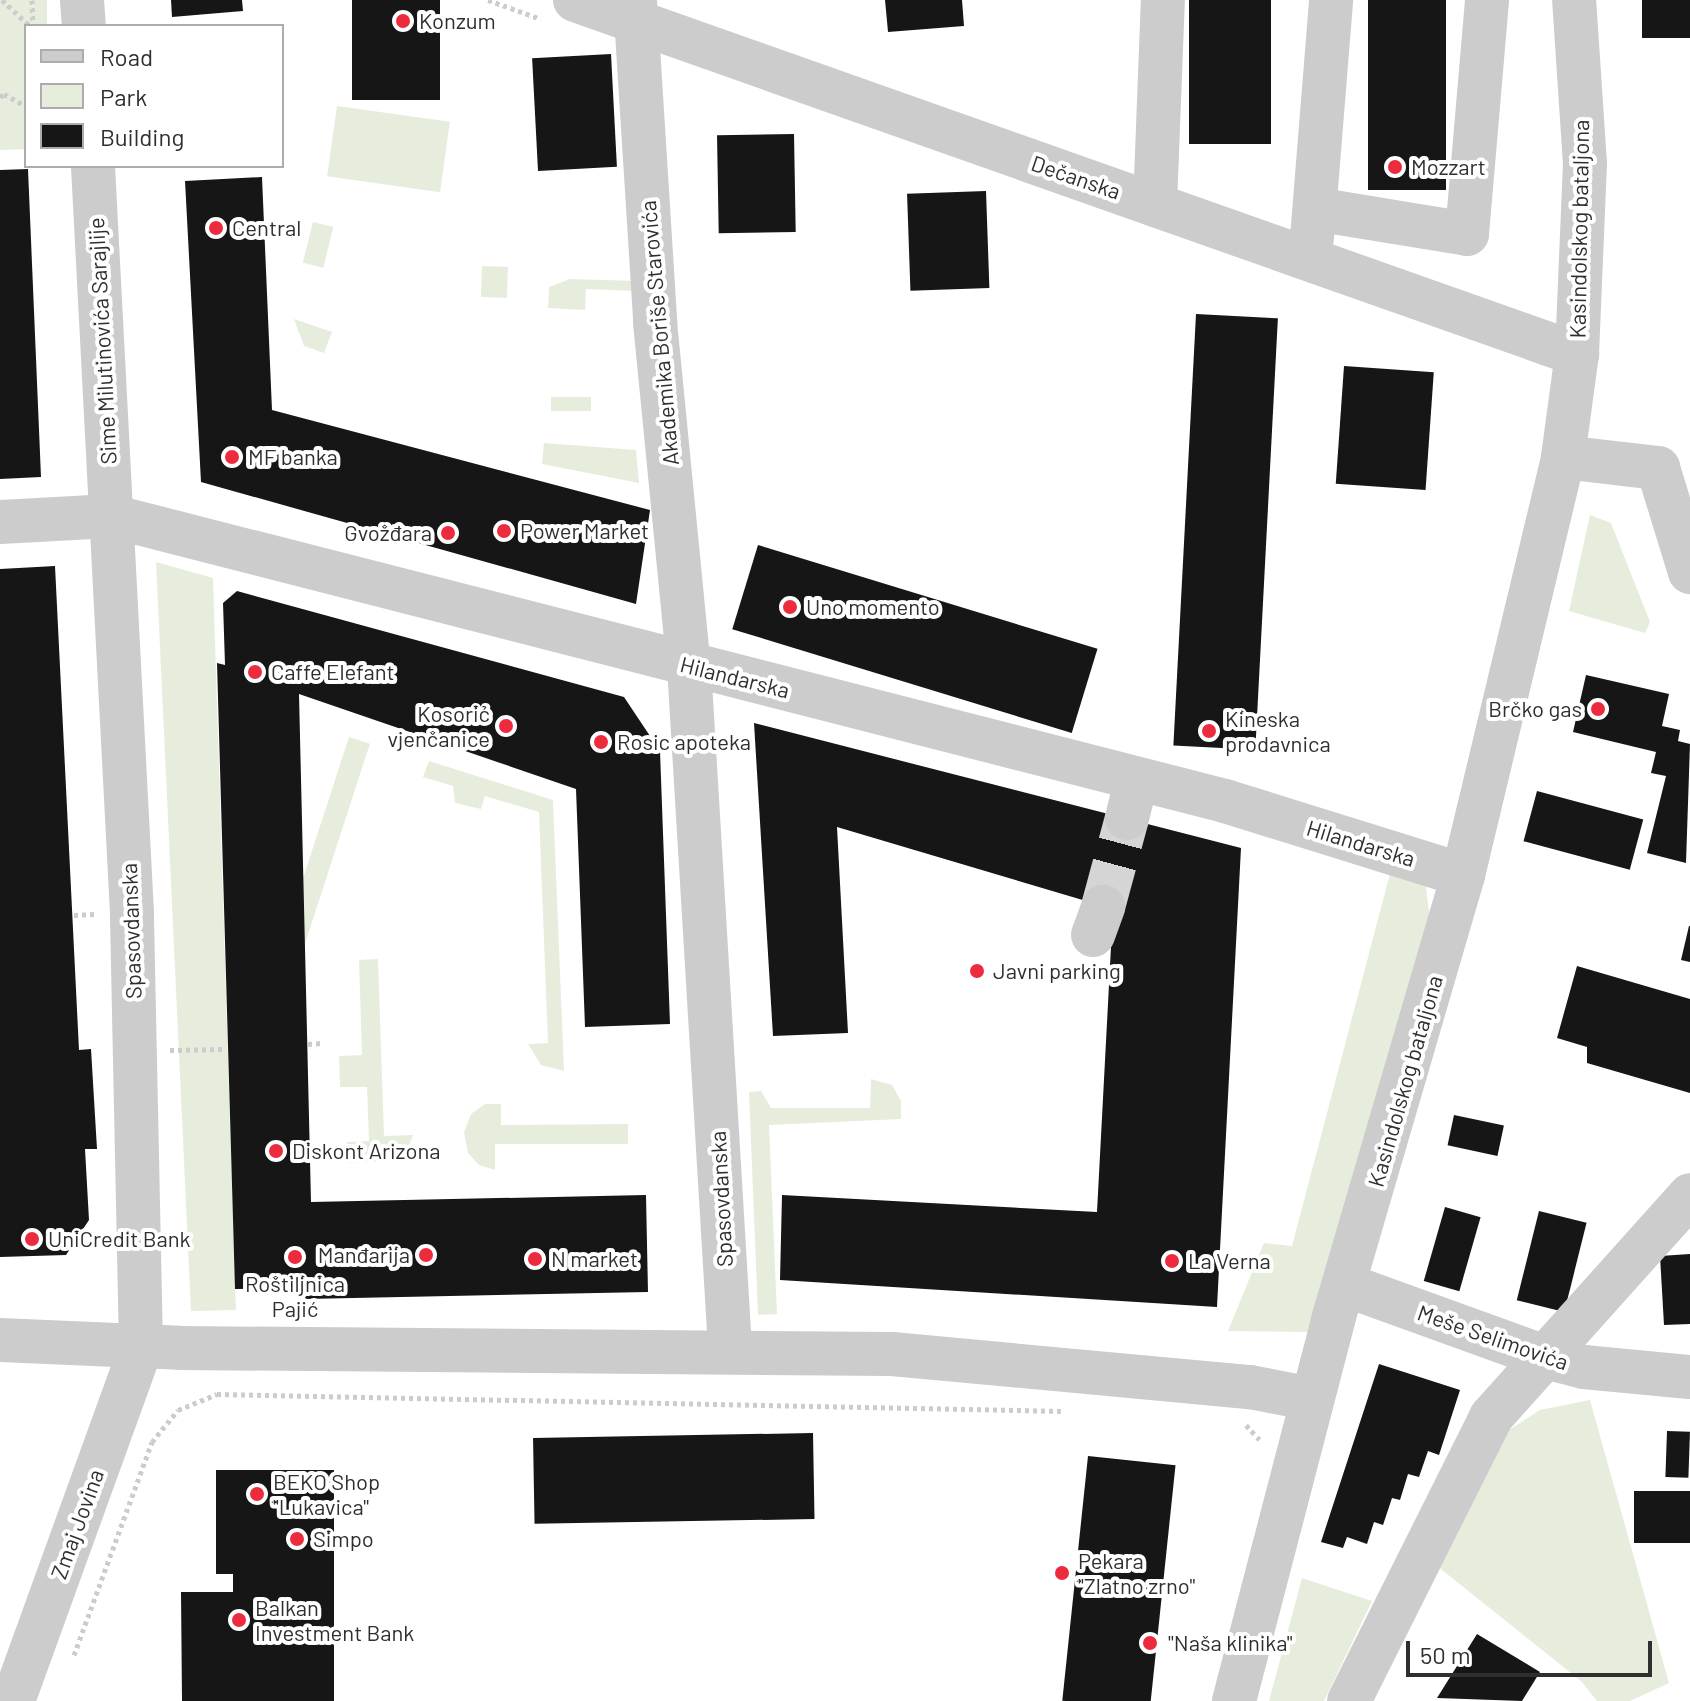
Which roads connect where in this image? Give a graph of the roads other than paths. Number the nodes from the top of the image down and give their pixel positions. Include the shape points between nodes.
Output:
1 (82, 0) edge
2 (575, 0) edge
3 (1163, 0) edge
4 (1331, 0) edge
5 (1487, 0) edge
6 (1574, 0) edge
7 (635, 11) edge
8 (84, 24) edge
9 (93, 168) edge
10 (1155, 205) junction
11 (1315, 209) junction
12 (1311, 260) junction
13 (1577, 354) junction
14 (1563, 457) junction
15 (111, 516) junction
16 (0, 522) edge
17 (1690, 572) edge
18 (689, 666) junction
19 (1463, 875) junction
20 (1690, 1195) edge
21 (1346, 1285) junction
22 (0, 1340) edge
23 (141, 1347) junction
24 (730, 1349) junction
25 (1545, 1357) junction
26 (1690, 1377) edge
27 (1312, 1399) junction
28 (13, 1701) edge
29 (1234, 1701) edge
30 (1349, 1701) edge

1 - 8 street
2 - 7 street, Dečanska
3 - 10 street
4 - 11 street
5 - 11 street via 1467,234
6 - 13 street, Kasindolskog bataljona via 1585,164
7 - 10 street, Dečanska
7 - 18 street, Akademika Boriše Starovića via 655,322
9 - 15 street, Sime Milutinovića Sarajlije
10 - 12 street, Dečanska
11 - 12 street
12 - 13 street, Dečanska
13 - 14 street, Kasindolskog bataljona
14 - 17 street via 1658,468
14 - 19 street, Kasindolskog bataljona
15 - 16 street, Hilandarska
15 - 18 street, Hilandarska
15 - 23 street, Spasovdanska via 132,913
18 - 19 street, Hilandarska via 1131,800 1225,801
18 - 24 street, Spasovdanska
19 - 21 street, Kasindolskog bataljona
20 - 25 street
21 - 25 street, Meše Selimovića
21 - 27 street, Kasindolskog bataljona
22 - 23 street
23 - 24 street
23 - 28 street, Zmaj Jovina
24 - 27 street via 892,1354 1250,1387
25 - 26 street, Meše Selimovića via 1597,1369
25 - 30 street via 1491,1417
27 - 29 street, Kasindolskog bataljona

